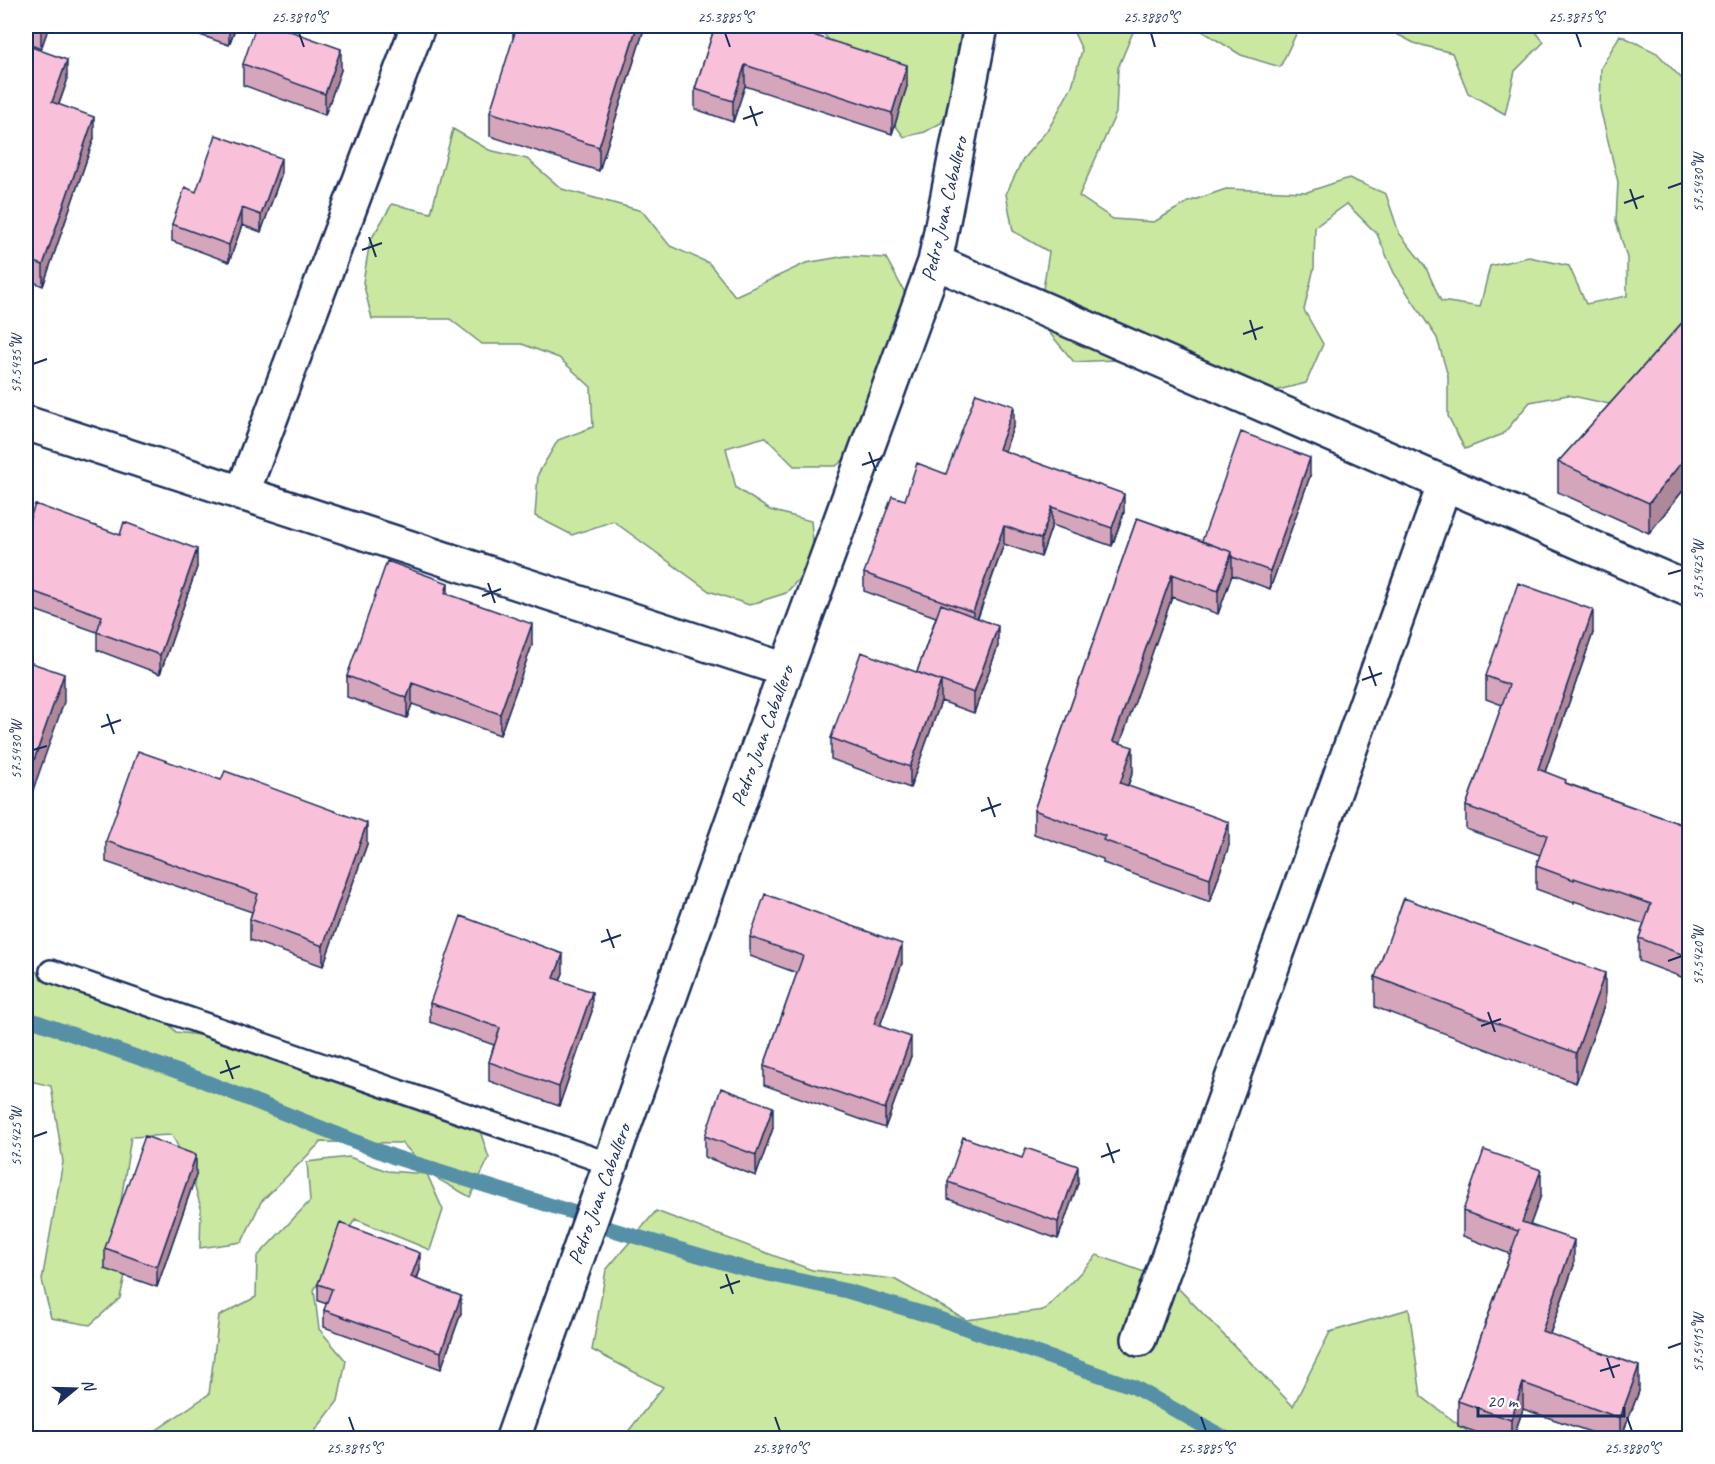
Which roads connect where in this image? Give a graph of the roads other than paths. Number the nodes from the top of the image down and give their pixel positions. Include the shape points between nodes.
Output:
1 (418, 26) edge
2 (981, 26) edge
3 (936, 262) junction
4 (26, 423) edge
5 (1444, 483) junction
6 (242, 494) junction
7 (1689, 591) edge
8 (786, 670) junction
9 (51, 971) dead end
10 (610, 1164) junction
11 (1139, 1339) dead end
12 (513, 1438) edge

1 - 6 street
2 - 3 street, Pedro Juan Caballero
3 - 5 street
3 - 8 street, Pedro Juan Caballero
4 - 6 street
5 - 7 street
5 - 11 street
6 - 8 street
8 - 10 street, Pedro Juan Caballero
9 - 10 lane
10 - 12 street, Pedro Juan Caballero

